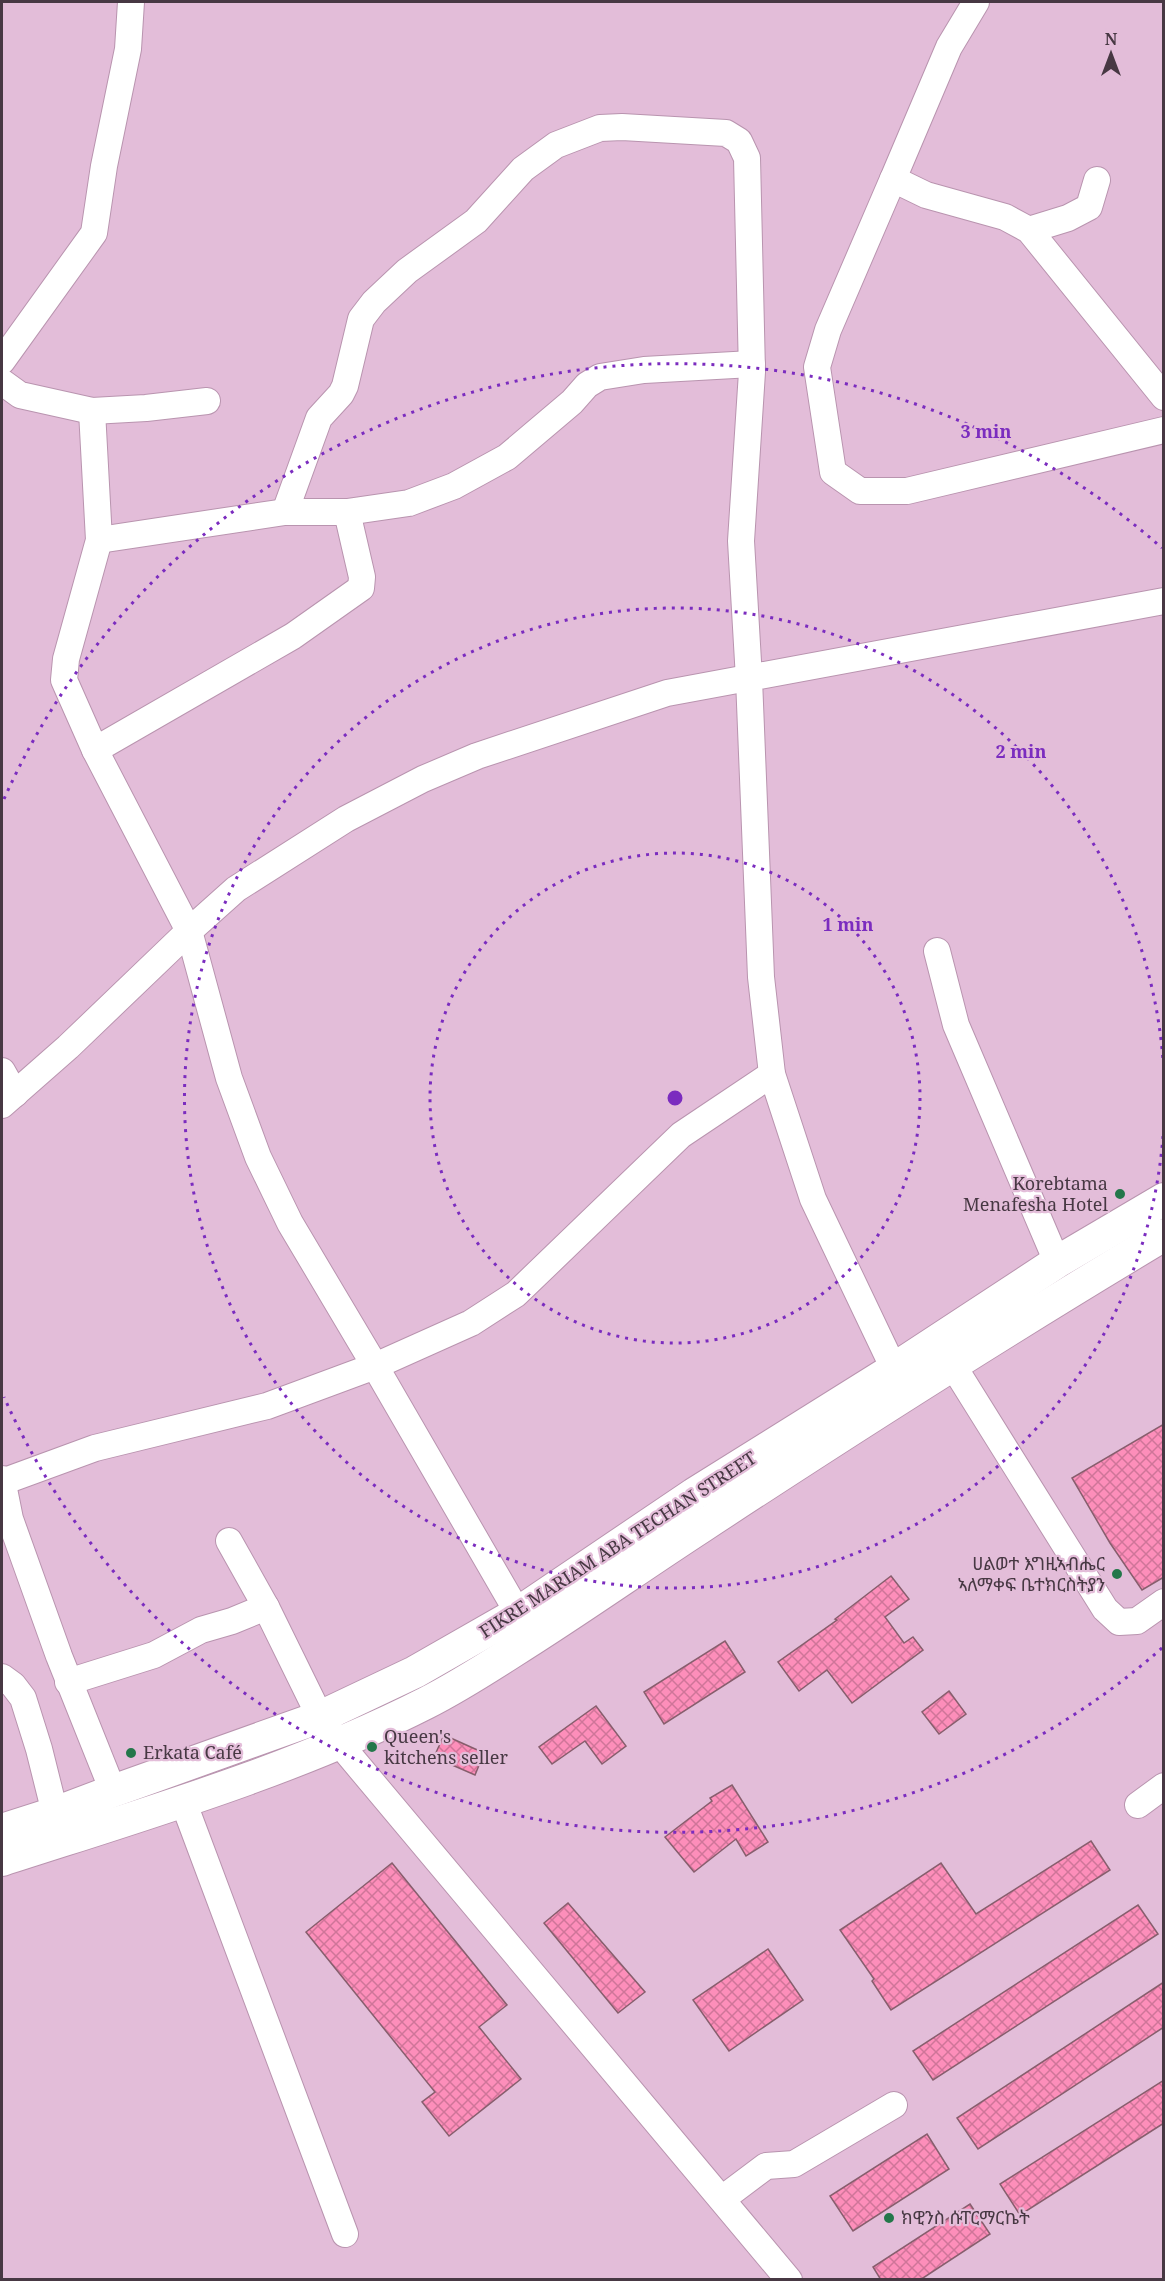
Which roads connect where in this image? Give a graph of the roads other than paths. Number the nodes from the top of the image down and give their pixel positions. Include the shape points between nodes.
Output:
1 (131, 2) edge
2 (976, 2) edge
3 (893, 179) junction
4 (1097, 180) dead end
5 (1029, 230) junction
6 (2, 361) edge
7 (752, 364) junction
8 (2, 382) edge
9 (1164, 397) edge
10 (207, 400) dead end
11 (92, 411) junction
12 (1164, 430) edge
13 (285, 512) junction
14 (347, 512) junction
15 (99, 540) junction
16 (1164, 601) edge
17 (749, 679) junction
18 (95, 750) junction
19 (189, 931) junction
20 (937, 951) dead end
21 (2, 1071) edge
22 (772, 1074) junction
23 (8, 1100) edge
24 (1164, 1199) edge
25 (1164, 1235) edge
26 (1057, 1262) junction
27 (952, 1364) junction
28 (375, 1366) junction
29 (894, 1369) junction
30 (2, 1481) edge
31 (229, 1541) dead end
32 (1164, 1602) edge
33 (266, 1607) junction
34 (518, 1614) junction
35 (2, 1677) edge
36 (68, 1682) junction
37 (321, 1717) junction
38 (339, 1743) junction
39 (1164, 1786) edge
40 (113, 1791) junction
41 (183, 1801) junction
42 (1138, 1805) dead end
43 (55, 1813) junction
44 (2, 1830) edge
45 (2, 1860) edge
46 (894, 2105) dead end
47 (722, 2199) junction
48 (345, 2234) dead end
49 (789, 2280) edge

1 - 6 street via 128,49 94,233
2 - 3 street via 949,47
3 - 5 street via 926,195 1005,217
3 - 12 street via 828,330 817,367 833,472 860,491 907,490
4 - 5 street via 1089,207
5 - 9 street
7 - 13 street via 747,158 739,141 726,133 600,128 556,145 523,169 476,221 407,270 374,302 361,319 345,386 319,418
7 - 14 street via 653,369 600,378 587,385 507,457 454,486 409,503
7 - 17 street via 741,541
8 - 11 street via 20,395
10 - 11 street
11 - 15 street
13 - 14 street
13 - 15 street
14 - 18 street via 361,588 293,636
15 - 18 street via 66,659 64,680
16 - 17 street
17 - 19 street via 667,693 477,756 423,779 346,819 236,889
17 - 22 street via 761,977
18 - 19 street
19 - 23 street
19 - 28 street via 229,1078 258,1157 290,1224
20 - 26 street via 956,1025
21 - 23 street
22 - 28 street via 681,1136 516,1294 471,1323
22 - 29 street via 813,1199
24 - 26 main road, FIKRE MARIAM ABA TECHAN STREET
25 - 27 main road, FIKRE MARIAM ABA TECHAN STREET
26 - 29 main road, FIKRE MARIAM ABA TECHAN STREET
27 - 32 street via 1105,1609 1119,1622 1137,1621
27 - 38 main road, FIKRE MARIAM ABA TECHAN STREET via 481,1672 427,1703
28 - 30 street via 267,1406 95,1448
28 - 34 street
29 - 34 main road, FIKRE MARIAM ABA TECHAN STREET via 694,1494
30 - 36 street via 10,1519
31 - 33 street
33 - 36 street via 201,1630 154,1655
33 - 37 street
34 - 37 main road, FIKRE MARIAM ABA TECHAN STREET via 415,1672
35 - 43 street via 23,1698
36 - 40 street
37 - 38 street
37 - 40 main road, FIKRE MARIAM ABA TECHAN STREET
38 - 41 main road, FIKRE MARIAM ABA TECHAN STREET
38 - 47 street
39 - 42 street
40 - 43 main road, FIKRE MARIAM ABA TECHAN STREET
41 - 45 main road, FIKRE MARIAM ABA TECHAN STREET
41 - 48 street
43 - 44 main road, FIKRE MARIAM ABA TECHAN STREET
46 - 47 street via 794,2164 766,2166
47 - 49 street

